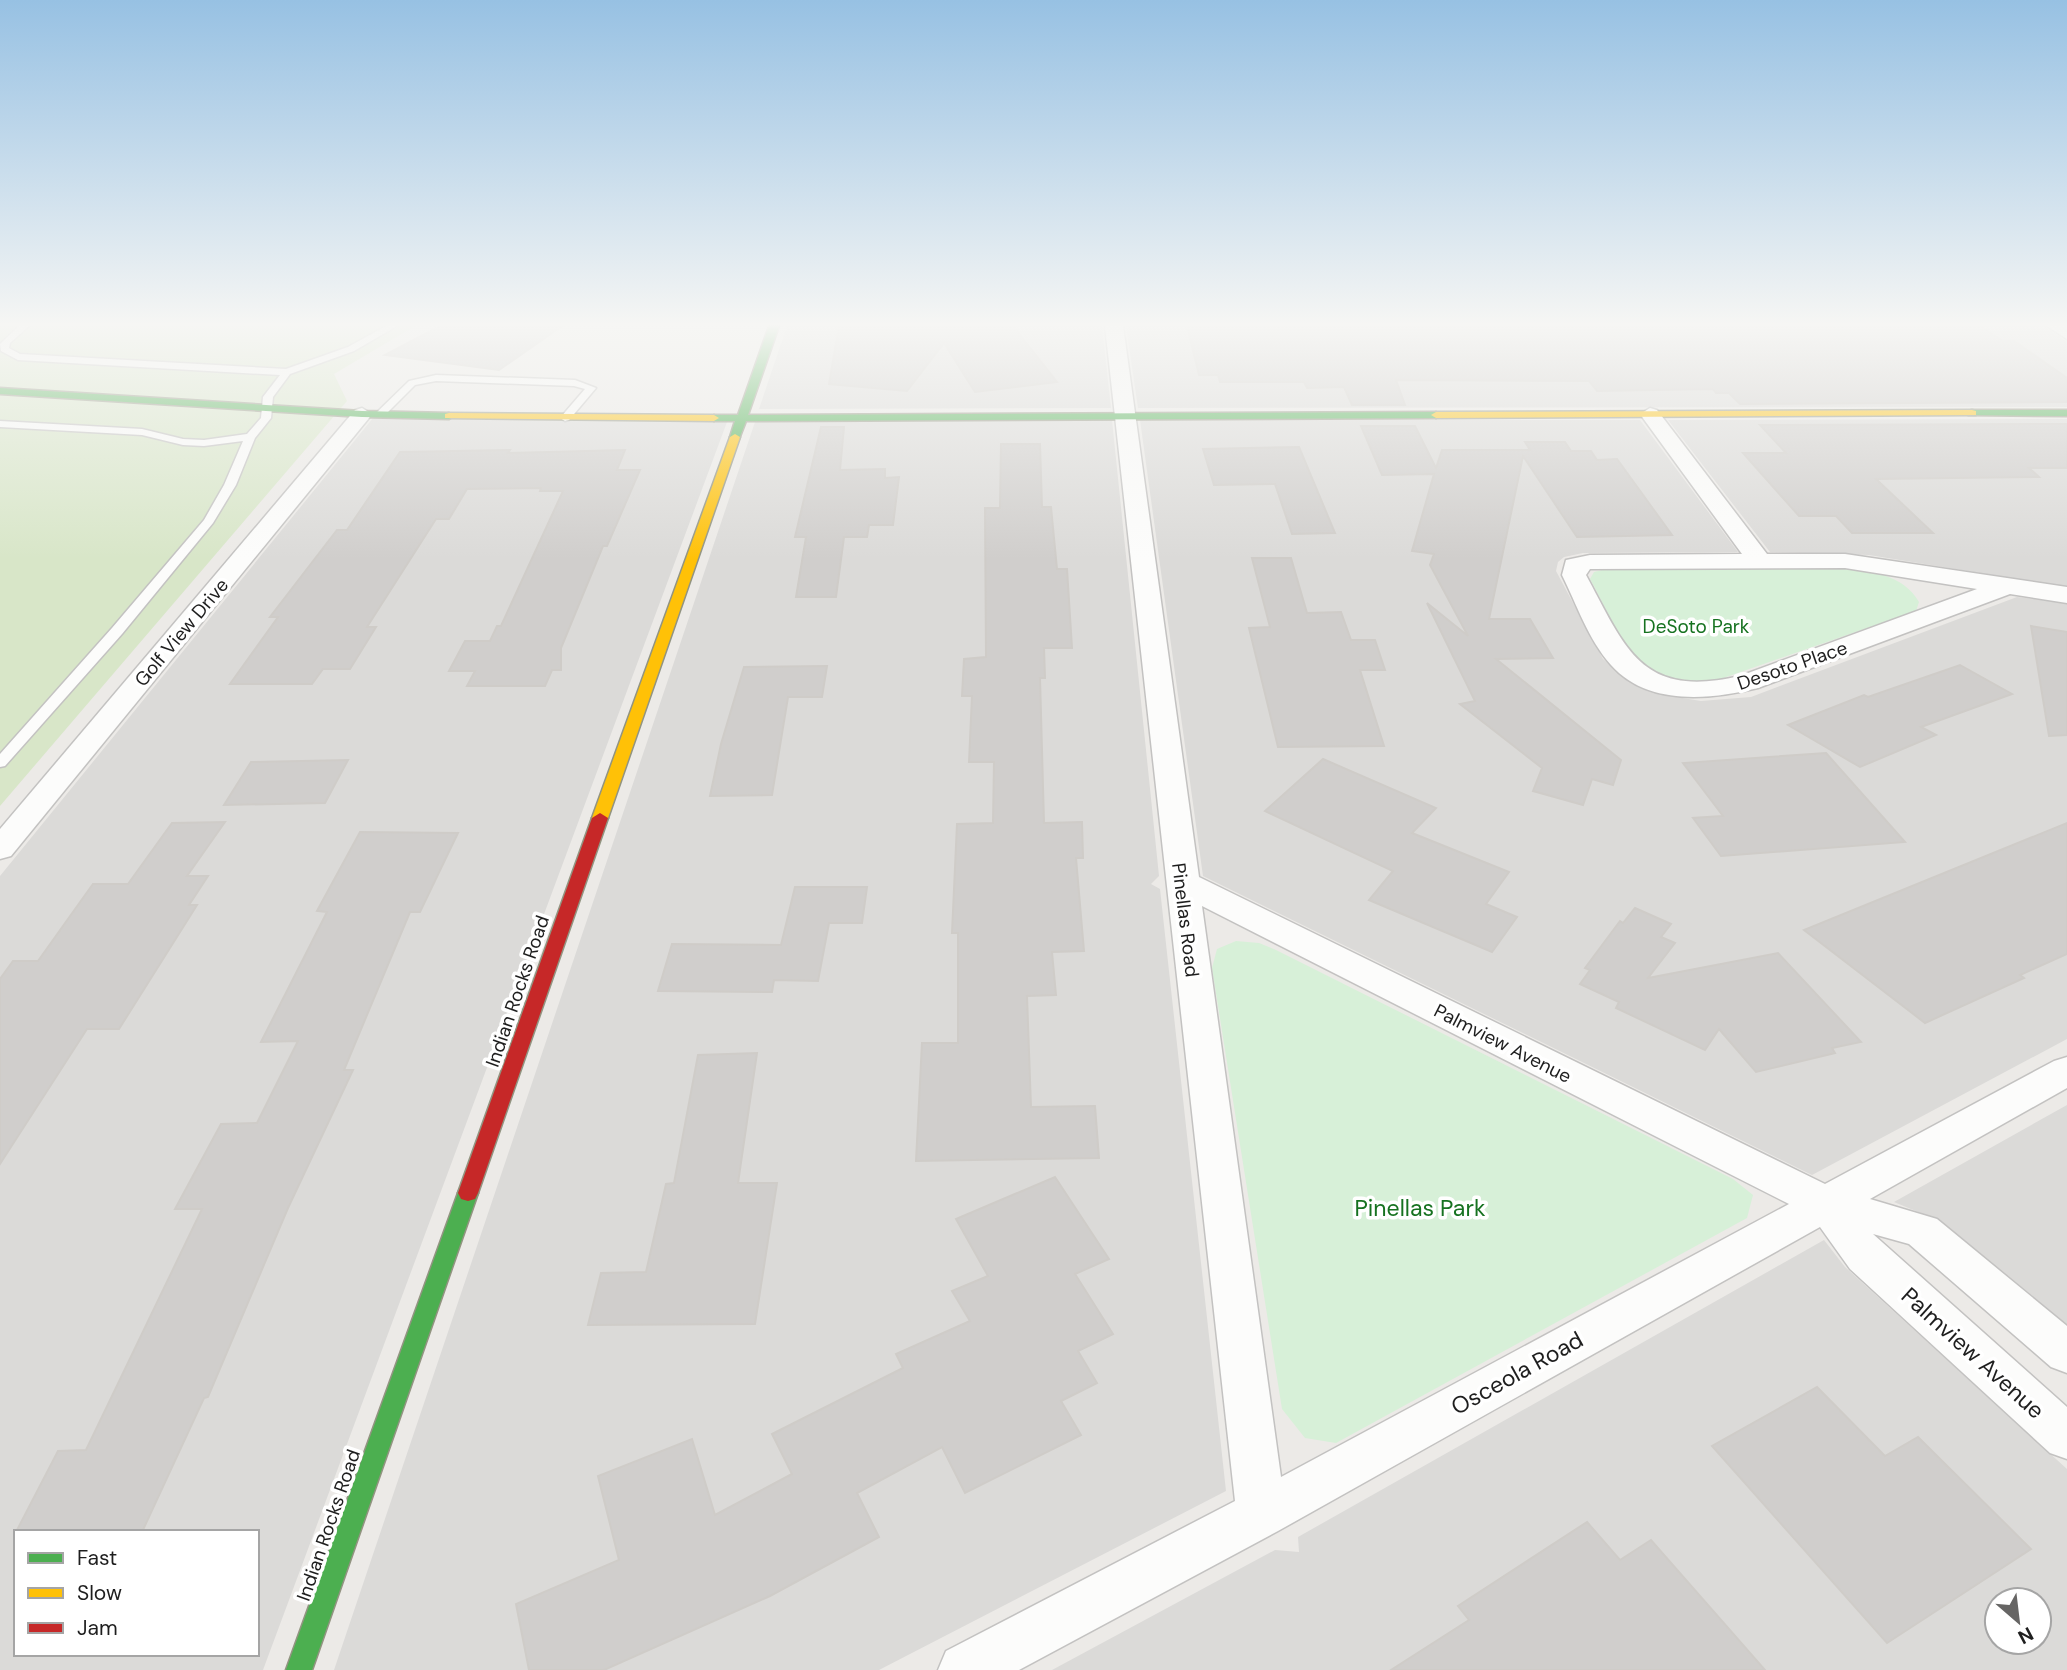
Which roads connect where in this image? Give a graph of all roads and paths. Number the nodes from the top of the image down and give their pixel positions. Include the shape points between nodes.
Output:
1 (231, 404) edge
2 (384, 404) edge
3 (577, 404) edge
4 (747, 404) edge
5 (1125, 404) edge
6 (268, 406) junction
7 (2067, 413) edge
8 (371, 414) junction
9 (1126, 414) junction
10 (1650, 414) junction
11 (565, 418) junction
12 (742, 418) junction
13 (0, 424) edge
14 (250, 437) junction
15 (1760, 561) junction
16 (2005, 587) junction
17 (2067, 595) edge
18 (0, 762) edge
19 (0, 849) edge
20 (1181, 882) junction
21 (2067, 1071) edge
22 (1825, 1203) junction
23 (2067, 1353) edge
24 (2067, 1437) edge
25 (1261, 1514) junction
26 (299, 1670) edge
27 (965, 1670) edge

1 - 6 street
2 - 8 lane
3 - 11 lane
4 - 12 street, Indian Rocks Road
5 - 9 street, Pinellas Road
6 - 8 street
6 - 14 lane via 266,418
7 - 10 street
8 - 11 street
8 - 19 street, Golf View Drive
9 - 10 street
9 - 12 street
9 - 20 street, Pinellas Road
10 - 15 street
11 - 12 street
12 - 26 street, Indian Rocks Road
13 - 14 lane via 142,432 183,442
14 - 18 lane via 209,521
15 - 16 street, Desoto Place via 1872,563
15 - 16 street, Desoto Place via 1590,562 1575,565 1574,575 1621,660 1662,684 1692,690 1748,682
16 - 17 street
20 - 22 street, Palmview Avenue
20 - 25 street, Pinellas Road
21 - 22 street, Osceola Road
22 - 23 street, Palmview Avenue via 1922,1231
22 - 24 street, Palmview Avenue via 1865,1256
22 - 25 street, Osceola Road
25 - 27 street, Osceola Road

